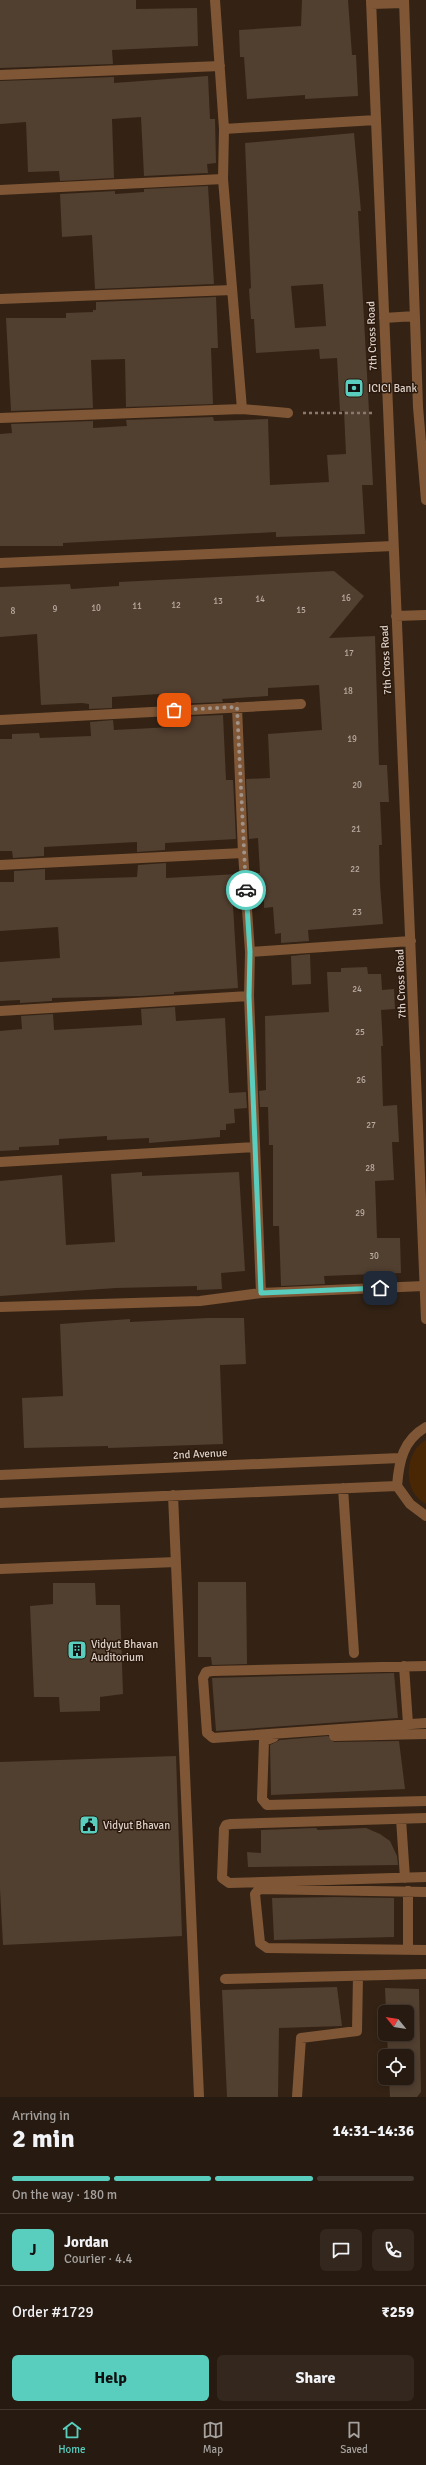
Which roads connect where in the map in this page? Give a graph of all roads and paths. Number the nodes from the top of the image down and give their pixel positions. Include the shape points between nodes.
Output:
1 (215, 0) edge
2 (371, 2) edge
3 (404, 2) edge
4 (220, 66) junction
5 (0, 75) edge
6 (376, 120) junction
7 (224, 129) junction
8 (223, 178) junction
9 (0, 190) edge
10 (232, 290) junction
11 (0, 299) edge
12 (415, 316) junction
13 (384, 318) junction
14 (422, 407) edge
15 (242, 409) junction
16 (288, 413) joint
17 (388, 413) junction
18 (0, 418) edge
19 (426, 500) edge
20 (392, 546) junction
21 (0, 562) edge
22 (426, 615) edge
23 (396, 616) junction
24 (301, 704) dead end
25 (237, 707) junction
26 (0, 720) edge
27 (243, 853) junction
28 (0, 865) edge
29 (411, 941) junction
30 (250, 952) junction
31 (249, 996) junction
32 (0, 1011) edge
33 (255, 1146) junction
34 (0, 1162) edge
35 (424, 1286) junction
36 (261, 1293) junction
37 (0, 1307) edge
38 (426, 1319) edge
39 (426, 1427) edge
40 (400, 1458) junction
41 (0, 1475) edge
42 (397, 1486) junction
43 (343, 1488) junction
44 (173, 1496) junction
45 (0, 1503) edge
46 (426, 1516) edge
47 (176, 1562) junction
48 (0, 1569) edge
49 (354, 1653) dead end
50 (404, 1666) junction
51 (426, 1666) edge
52 (426, 1723) edge
53 (408, 1724) junction
54 (426, 1734) edge
55 (426, 1801) edge
56 (426, 1818) edge
57 (401, 1819) junction
58 (426, 1877) edge
59 (405, 1878) junction
60 (408, 1891) junction
61 (426, 1892) edge
62 (408, 1950) junction
63 (426, 1950) edge
64 (426, 1974) edge
65 (358, 1976) junction
66 (225, 1979) dead end
67 (199, 2097) edge
68 (297, 2097) edge

1 - 4 street
2 - 3 street
2 - 6 street, 7th Cross Road
3 - 12 street
4 - 5 street
4 - 7 street
6 - 7 street
6 - 13 street, 7th Cross Road
7 - 8 street
8 - 9 street
8 - 10 street
10 - 11 street
10 - 15 street
12 - 13 street
12 - 14 street
13 - 17 street, 7th Cross Road
14 - 19 street
15 - 16 street
15 - 18 street
16 - 17 path
17 - 20 street, 7th Cross Road
20 - 21 street
20 - 23 street, 7th Cross Road
22 - 23 street
23 - 29 street, 7th Cross Road
24 - 25 street
25 - 26 street
25 - 27 street
27 - 28 street
27 - 30 street
29 - 30 street
29 - 35 street, 7th Cross Road
30 - 31 street
31 - 32 street
31 - 33 street
33 - 34 street
33 - 36 street
35 - 36 street
35 - 38 street, 7th Cross Road
36 - 37 street via 200,1301
39 - 40 street via 408,1442
40 - 41 street, 2nd Avenue
40 - 42 street
42 - 43 street
42 - 46 street via 410,1504
43 - 44 street
43 - 49 street
44 - 45 street
44 - 47 street
47 - 48 street
47 - 67 street
50 - 51 street
50 - 53 street
50 - 53 street via 209,1671 204,1675 204,1694 207,1733 217,1739
52 - 53 street
54 - 55 street via 266,1739 262,1799 267,1805 272,1806
56 - 57 street
57 - 59 street
57 - 59 street via 226,1825 222,1878 229,1883
58 - 59 street
60 - 61 street
60 - 62 street
60 - 62 street via 259,1889 255,1894 262,1947
62 - 63 street
64 - 65 street
65 - 66 street
65 - 68 street via 357,2030 301,2038

